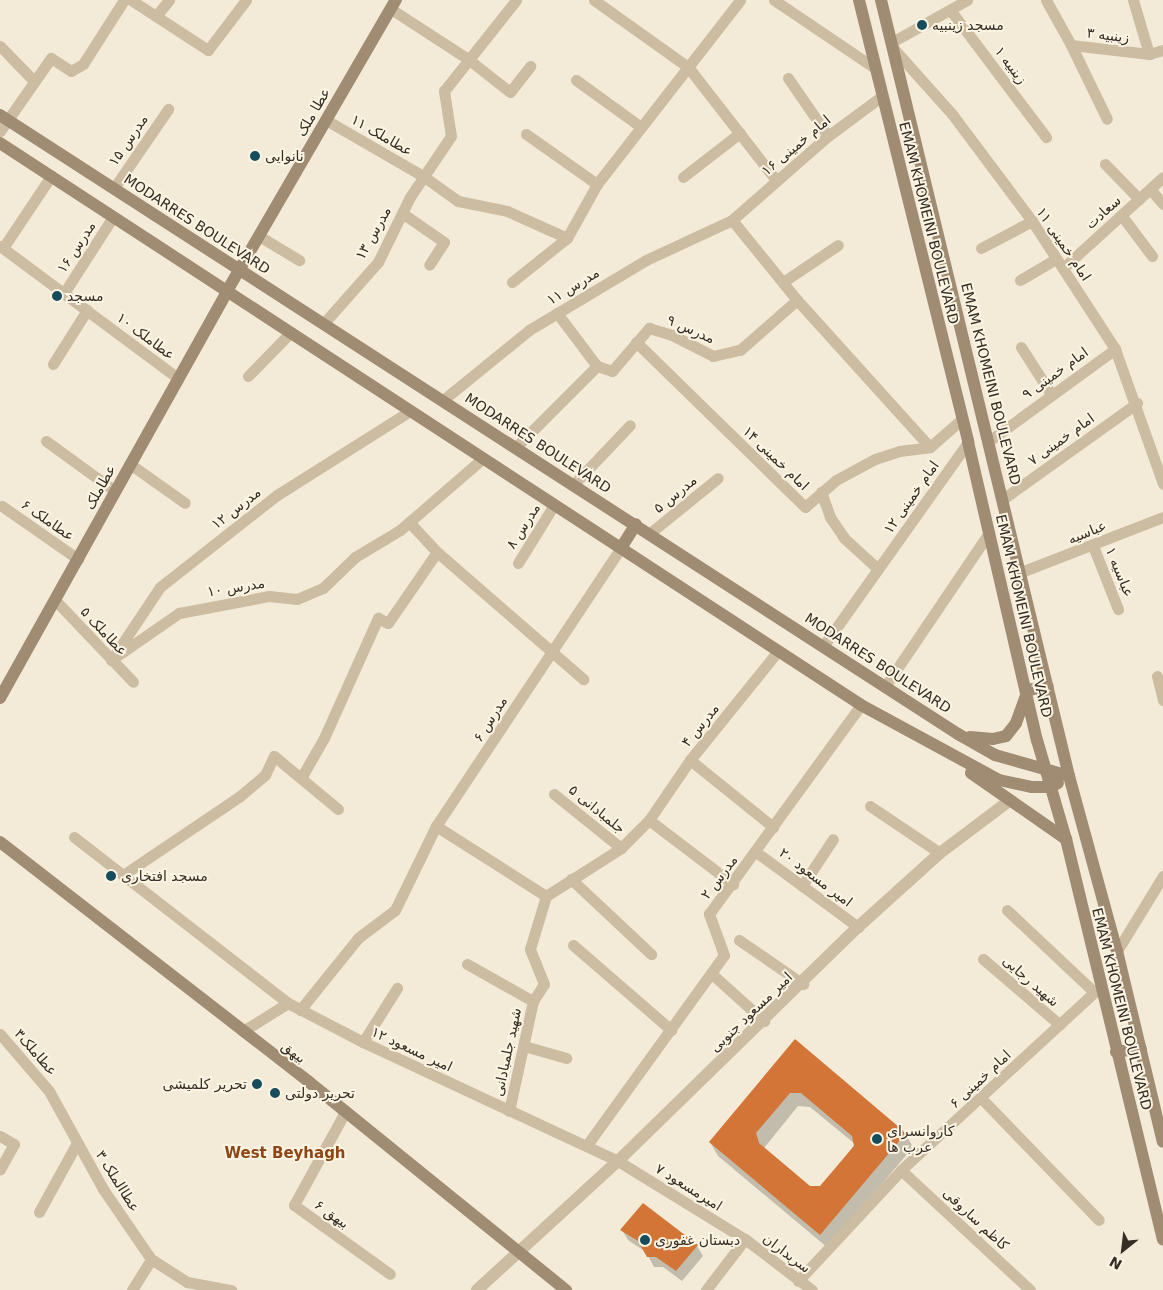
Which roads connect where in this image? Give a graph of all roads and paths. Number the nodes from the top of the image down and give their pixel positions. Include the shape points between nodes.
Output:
1 (124, 0) edge
2 (131, 0) edge
3 (169, 0) edge
4 (246, 0) edge
5 (516, 0) edge
6 (594, 0) edge
7 (740, 0) edge
8 (774, 0) edge
9 (859, 0) edge
10 (881, 0) edge
11 (967, 0) edge
12 (1046, 0) edge
13 (1133, 0) edge
14 (393, 4) edge
15 (951, 11) junction
16 (156, 16) junction
17 (892, 45) junction
18 (1071, 45) junction
19 (0, 46) edge
20 (1163, 50) edge
21 (1149, 54) junction
22 (468, 59) junction
23 (530, 66) dead end
24 (688, 67) junction
25 (875, 68) junction
26 (788, 78) dead end
27 (576, 80) dead end
28 (34, 81) junction
29 (882, 96) junction
30 (168, 109) dead end
31 (4, 117) edge
32 (1107, 119) dead end
33 (326, 120) junction
34 (641, 127) junction
35 (0, 132) edge
36 (740, 133) junction
37 (526, 134) dead end
38 (828, 136) junction
39 (1046, 137) dead end
40 (0, 143) edge
41 (1105, 164) dead end
42 (50, 176) junction
43 (423, 176) junction
44 (683, 177) dead end
45 (1163, 177) edge
46 (776, 180) junction
47 (597, 184) junction
48 (114, 188) junction
49 (1150, 190) junction
50 (1139, 199) junction
51 (1163, 204) edge
52 (402, 213) junction
53 (1122, 216) junction
54 (113, 217) junction
55 (732, 220) junction
56 (1032, 221) junction
57 (259, 236) junction
58 (567, 238) junction
59 (838, 245) dead end
60 (2, 247) edge
61 (981, 248) dead end
62 (1152, 256) dead end
63 (298, 260) dead end
64 (1060, 264) junction
65 (429, 265) dead end
66 (240, 269) junction
67 (1020, 280) dead end
68 (512, 282) dead end
69 (783, 282) junction
70 (227, 291) junction
71 (64, 294) junction
72 (797, 300) junction
73 (86, 310) junction
74 (557, 313) junction
75 (324, 323) junction
76 (290, 333) junction
77 (636, 342) junction
78 (1021, 347) dead end
79 (1115, 349) junction
80 (53, 364) dead end
81 (597, 366) junction
82 (248, 376) dead end
83 (178, 378) junction
84 (1051, 394) junction
85 (443, 400) junction
86 (1137, 403) junction
87 (410, 411) junction
88 (962, 419) junction
89 (630, 426) dead end
90 (46, 441) dead end
91 (989, 441) junction
92 (968, 442) junction
93 (516, 447) junction
94 (930, 447) junction
95 (483, 458) junction
96 (130, 464) junction
97 (718, 478) dead end
98 (1162, 478) edge
99 (574, 484) junction
100 (115, 491) junction
101 (821, 492) junction
102 (1003, 499) junction
103 (185, 503) dead end
104 (554, 505) junction
105 (2, 506) dead end
106 (1163, 517) edge
107 (409, 522) junction
108 (636, 524) junction
109 (650, 533) junction
110 (989, 533) junction
111 (1093, 546) junction
112 (621, 548) junction
113 (437, 552) junction
114 (78, 559) junction
115 (518, 562) dead end
116 (878, 569) junction
117 (1021, 572) junction
118 (55, 600) junction
119 (1118, 609) dead end
120 (824, 645) junction
121 (778, 651) junction
122 (549, 652) junction
123 (111, 660) junction
124 (1157, 676) dead end
125 (583, 680) dead end
126 (133, 682) dead end
127 (886, 685) junction
128 (1048, 686) junction
129 (1028, 690) junction
130 (0, 698) edge
131 (1163, 700) edge
132 (860, 705) junction
133 (958, 734) junction
134 (943, 751) junction
135 (690, 760) junction
136 (1046, 767) junction
137 (1069, 776) junction
138 (301, 778) junction
139 (1051, 787) junction
140 (554, 794) dead end
141 (1009, 802) junction
142 (870, 806) dead end
143 (338, 809) dead end
144 (649, 820) junction
145 (436, 826) junction
146 (772, 827) junction
147 (74, 837) dead end
148 (833, 839) dead end
149 (1066, 839) junction
150 (0, 842) edge
151 (621, 848) junction
152 (756, 852) junction
153 (940, 853) junction
154 (124, 875) junction
155 (1163, 876) edge
156 (571, 879) junction
157 (733, 884) junction
158 (802, 886) junction
159 (546, 896) junction
160 (1007, 910) dead end
161 (858, 927) junction
162 (739, 940) dead end
163 (574, 946) dead end
164 (1117, 952) junction
165 (651, 954) dead end
166 (983, 959) dead end
167 (467, 964) dead end
168 (713, 975) junction
169 (803, 984) junction
170 (397, 988) dead end
171 (1097, 990) junction
172 (533, 1001) junction
173 (288, 1003) junction
174 (300, 1010) junction
175 (764, 1021) junction
176 (1060, 1025) junction
177 (671, 1030) junction
178 (243, 1031) junction
179 (0, 1036) edge
180 (363, 1042) junction
181 (524, 1046) junction
182 (1141, 1048) junction
183 (1116, 1052) junction
184 (566, 1058) dead end
185 (49, 1091) joint
186 (982, 1098) junction
187 (509, 1111) junction
188 (345, 1112) junction
189 (0, 1136) edge
190 (1163, 1142) edge
191 (78, 1143) junction
192 (587, 1145) junction
193 (618, 1161) junction
194 (0, 1169) edge
195 (901, 1170) junction
196 (39, 1212) dead end
197 (1099, 1220) dead end
198 (1163, 1239) edge
199 (745, 1240) junction
200 (519, 1252) junction
201 (150, 1259) junction
202 (390, 1274) dead end
203 (798, 1281) junction
204 (186, 1286) edge
205 (132, 1290) edge
206 (231, 1290) edge
207 (477, 1290) edge
208 (566, 1290) edge
209 (706, 1290) edge
210 (812, 1290) edge
211 (1030, 1290) edge

1 - 28 street via 83,64 71,71 51,58
2 - 16 street
3 - 16 street
4 - 16 street via 208,50
5 - 22 street, مدرس ۱۳
6 - 24 street
7 - 24 street
8 - 25 street
9 - 25 main road, EMAM KHOMEINI BOULEVARD
10 - 17 main road, EMAM KHOMEINI BOULEVARD
11 - 15 street
12 - 18 street, زینبیه ۳
13 - 21 street
14 - 22 street
14 - 33 main road, عطا ملک
15 - 17 street
15 - 39 street, زینبیه ۱
17 - 56 street, امام خمینی ۱۱ via 952,114
17 - 91 main road, EMAM KHOMEINI BOULEVARD
18 - 21 street, زینبیه ۳
18 - 32 street
19 - 28 street
20 - 21 street, زینبیه ۳
22 - 23 street via 510,92
22 - 43 street, مدرس ۱۳ via 444,91 451,136
24 - 34 street
24 - 36 street
25 - 29 main road, EMAM KHOMEINI BOULEVARD
26 - 38 street
27 - 34 street
28 - 31 street
29 - 38 street, امام خمینی ۱۶
29 - 88 main road, EMAM KHOMEINI BOULEVARD
30 - 48 street, مدرس ۱۵
31 - 35 street
31 - 48 main road, MODARRES BOULEVARD
33 - 43 street, عطاملک ۱۱
33 - 57 main road, عطا ملک
34 - 47 street
36 - 44 street
36 - 46 street
37 - 47 street
38 - 46 street, امام خمینی ۱۶
40 - 42 main road
41 - 50 street
42 - 54 main road
42 - 60 street
43 - 52 street, مدرس ۱۳
43 - 58 street, عطاملک ۱۱ via 458,201 507,211
45 - 49 street, سعادت
46 - 55 street, امام خمینی ۱۶
47 - 58 street
48 - 66 main road, MODARRES BOULEVARD
49 - 50 street, سعادت
49 - 51 street
50 - 53 street, سعادت
52 - 65 street via 444,242
52 - 75 street, مدرس ۱۳ via 378,262
53 - 62 street
53 - 64 street, سعادت
54 - 70 main road
54 - 71 street, مدرس ۱۶
55 - 69 street
55 - 74 street, مدرس ۱۱ via 646,260
56 - 61 street
56 - 64 street, امام خمینی ۱۱
57 - 63 street
57 - 66 main road, عطا ملک
58 - 68 street
59 - 69 street
60 - 71 street, عطاملک ۱۰
64 - 67 street, سعادت
64 - 79 street, امام خمینی ۱۱
66 - 70 main road, عطا ملک
66 - 75 main road, MODARRES BOULEVARD
69 - 72 street
70 - 76 main road
70 - 83 main road, عطاملک
71 - 73 street, عطاملک ۱۰
72 - 77 street, مدرس ۹ via 740,350 713,356 672,335 649,328
72 - 94 street
73 - 80 street
73 - 83 street, عطاملک ۱۰
74 - 81 street
74 - 85 street, مدرس ۱۱ via 529,330
75 - 85 main road, MODARRES BOULEVARD
76 - 82 street
76 - 87 main road
77 - 81 street, مدرس ۹ via 612,371
77 - 101 street, امام خمینی ۱۴ via 805,507
78 - 84 street
79 - 84 street, امام خمینی ۹
79 - 86 street, امام خمینی ۱۱
81 - 93 street
83 - 96 main road, عطاملک
84 - 91 street, امام خمینی ۹
85 - 93 main road, MODARRES BOULEVARD
86 - 98 street, امام خمینی ۱۱
86 - 102 street, امام خمینی ۷
87 - 95 main road
87 - 123 street, مدرس ۱۲ via 277,495 160,587
88 - 92 main road, EMAM KHOMEINI BOULEVARD
88 - 94 street
89 - 99 street
90 - 100 street
91 - 102 main road, EMAM KHOMEINI BOULEVARD
92 - 110 main road, EMAM KHOMEINI BOULEVARD
92 - 116 street, امام خمینی ۱۲
93 - 99 main road, MODARRES BOULEVARD
94 - 101 street, امام خمینی ۱۴ via 875,458
95 - 104 main road
95 - 107 street, مدرس ۱۰
96 - 100 main road, عطاملک
96 - 103 street
97 - 109 street, مدرس ۵
99 - 108 main road, MODARRES BOULEVARD
100 - 114 main road, عطاملک
101 - 116 street via 830,517 844,538
102 - 117 main road, EMAM KHOMEINI BOULEVARD
104 - 112 main road
104 - 115 street, مدرس ۸
105 - 114 street, عطاملک ۶
106 - 111 street, عباسیه
107 - 113 street
107 - 123 street, مدرس ۱۰ via 355,557 323,588 297,599 268,596 179,613
108 - 109 main road, MODARRES BOULEVARD
108 - 112 main road
109 - 120 main road, MODARRES BOULEVARD
110 - 127 street
110 - 129 main road, EMAM KHOMEINI BOULEVARD
111 - 117 street, عباسیه
111 - 119 street, عباسیه ۱
112 - 121 main road
112 - 122 street, مدرس ۶
113 - 122 street
113 - 138 street via 388,623 378,618 324,738
114 - 118 main road, عطاملک
116 - 120 street, امام خمینی ۱۲
117 - 128 main road, EMAM KHOMEINI BOULEVARD
118 - 123 street, عطاملک ۵
118 - 130 main road, عطاملک
120 - 127 main road, MODARRES BOULEVARD
121 - 132 main road
121 - 135 street, مدرس ۴
122 - 125 street
122 - 145 street, مدرس ۶ via 489,750
123 - 126 street, عطاملک ۵
124 - 131 street
127 - 133 main road, MODARRES BOULEVARD
128 - 129 main road
128 - 137 main road, EMAM KHOMEINI BOULEVARD
129 - 133 main road via 1016,723 1006,736 983,740
129 - 136 main road, EMAM KHOMEINI BOULEVARD via 1037,740
132 - 134 main road
132 - 146 street, مدرس ۲
133 - 136 main road, MODARRES BOULEVARD via 995,755
134 - 139 main road via 999,780
134 - 141 main road
135 - 144 street, مدرس ۴
135 - 146 street
136 - 137 main road, MODARRES BOULEVARD
136 - 139 main road, EMAM KHOMEINI BOULEVARD
137 - 139 main road
137 - 164 main road, EMAM KHOMEINI BOULEVARD
138 - 143 street
138 - 154 street via 274,756 265,775 240,796 174,837
139 - 149 main road, EMAM KHOMEINI BOULEVARD
140 - 151 street, جلمبادانی ۵
141 - 149 main road
141 - 153 street, امیر مسعود جنوبی
142 - 153 street
144 - 151 street
144 - 157 street
145 - 159 street
145 - 174 street, مدرس ۶ via 396,910 358,938
146 - 152 street, مدرس ۲
147 - 154 street, امیر مسعود ۱۲
148 - 158 street
149 - 171 main road, EMAM KHOMEINI BOULEVARD
150 - 178 main road, بیهق
151 - 156 street
152 - 157 street, مدرس ۲
152 - 158 street, امیر مسعود ۲۰
153 - 161 street, امیر مسعود جنوبی
154 - 173 street, امیر مسعود ۱۲
155 - 164 street
156 - 159 street
156 - 165 street
157 - 168 street, مدرس ۲ via 709,914 724,955
158 - 161 street, امیر مسعود ۲۰
159 - 172 street, شهید جلمبادانی via 530,949 544,984
160 - 171 street
161 - 169 street, امیر مسعود جنوبی
162 - 169 street
163 - 177 street
164 - 182 main road, EMAM KHOMEINI BOULEVARD
166 - 176 street, شهید رجایی
167 - 172 street
168 - 175 street
168 - 177 street, مدرس ۲
169 - 175 street, امیر مسعود جنوبی
170 - 180 street
171 - 176 street, امام خمینی ۶
171 - 183 main road, EMAM KHOMEINI BOULEVARD
172 - 181 street, شهید جلمبادانی
173 - 174 street, امیر مسعود ۱۲
173 - 178 street
174 - 180 street, امیر مسعود ۱۲
175 - 193 street, امیر مسعود جنوبی
176 - 186 street, امام خمینی ۶
177 - 192 street, مدرس ۲
178 - 188 main road, بیهق
179 - 185 street, عطاملک۳
180 - 187 street, امیر مسعود ۱۲
181 - 184 street
181 - 187 street, شهید جلمبادانی
182 - 183 main road
182 - 190 main road, EMAM KHOMEINI BOULEVARD
183 - 198 main road, EMAM KHOMEINI BOULEVARD
185 - 191 street, عطاالملک ۳
186 - 195 street, امام خمینی ۶
186 - 197 street
187 - 192 street, امیر مسعود ۱۲
188 - 200 main road, بیهق
188 - 202 street, بیهق ۶ via 294,1205
189 - 194 street via 14,1144
191 - 196 street
191 - 201 street, عطاالملک ۳ via 103,1189
192 - 193 street, امیر مسعود ۱۲
193 - 199 street, امیرمسعود ۷
193 - 200 street, امیر مسعود جنوبی
195 - 203 street, امام خمینی ۶
195 - 211 street, کاظم ساروقی
199 - 203 street, سربداران
199 - 209 street
200 - 207 street, امیر مسعود جنوبی
200 - 208 main road, بیهق
201 - 204 street, عطاالملک ۳
201 - 205 street
203 - 210 street, سربداران
204 - 206 street, عطاالملک ۳

